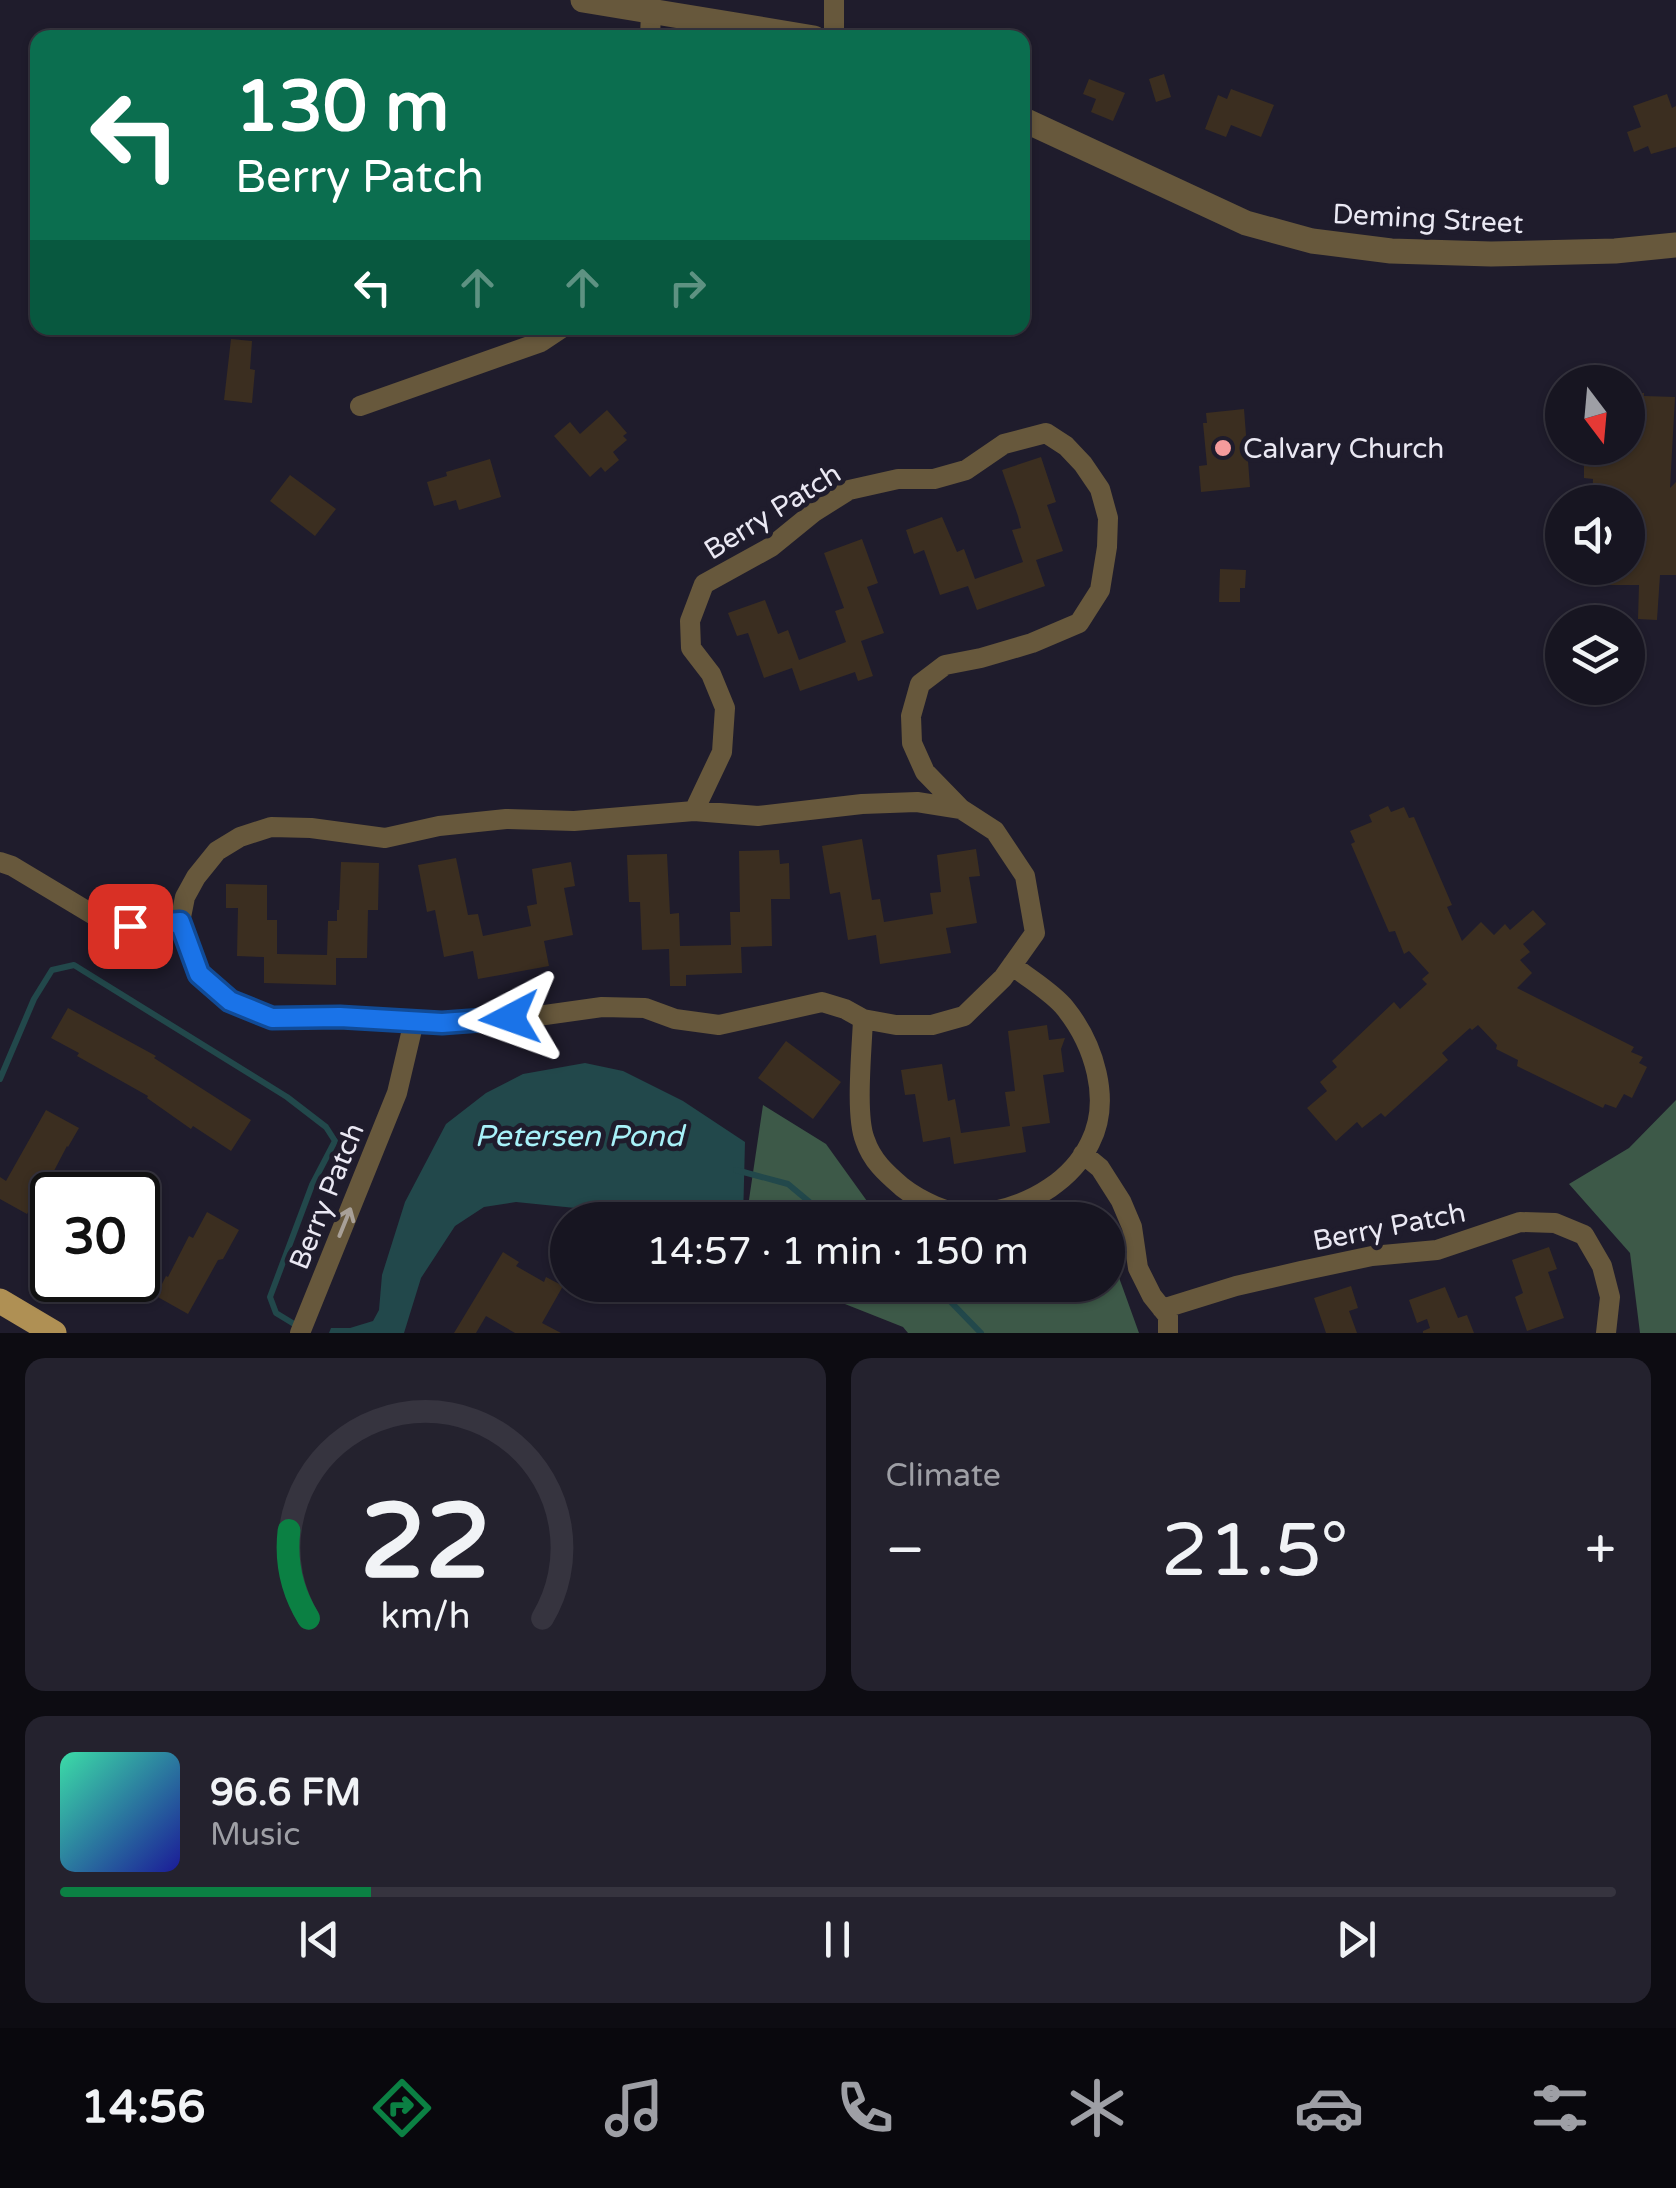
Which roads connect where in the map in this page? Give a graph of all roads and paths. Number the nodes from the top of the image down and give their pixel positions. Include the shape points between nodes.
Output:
1 (582, 0) edge
2 (834, 0) edge
3 (651, 24) edge
4 (721, 30) edge
5 (834, 30) edge
6 (1030, 123) edge
7 (1676, 245) edge
8 (552, 335) edge
9 (360, 406) dead end
10 (961, 809) junction
11 (694, 812) junction
12 (0, 862) edge
13 (180, 922) junction
14 (1012, 965) junction
15 (863, 1019) junction
16 (414, 1021) junction
17 (1083, 1154) junction
18 (0, 1301) edge
19 (1162, 1308) junction
20 (54, 1333) edge
21 (300, 1333) edge
22 (1168, 1333) edge
23 (1606, 1333) edge

1 - 3 street
2 - 5 street
3 - 4 street
6 - 7 street, Deming Street via 1246,222 1312,241 1491,254
8 - 9 street
10 - 11 street via 917,802 758,816
10 - 11 street, Berry Patch via 925,772 912,743 920,684 944,665 1032,644 1079,624 1100,590 1108,518 1100,490 1084,464 1046,433 1004,444 966,470 849,490 771,547 704,584 690,621 691,648 724,708 722,752
10 - 14 street, Berry Patch via 995,832 1025,876 1035,933
11 - 13 street via 506,819 386,838 271,827 218,851 185,897
12 - 13 street via 102,920 130,926
13 - 16 street, Berry Patch via 199,974 230,1001 272,1018
14 - 15 street, Berry Patch via 964,1016 932,1026
14 - 17 street via 1064,1006 1083,1035 1098,1076 1100,1110
15 - 16 street, Berry Patch via 822,1002 719,1025 645,1008 602,1007
15 - 17 street via 863,1136 873,1160 912,1194 973,1216 1040,1194
21 -> 16 street, Berry Patch via 397,1093
17 - 19 street via 1120,1201 1138,1268
18 - 20 main road
19 - 22 street
19 - 23 street, Berry Patch via 1372,1256 1437,1250 1520,1222 1555,1223 1584,1235 1602,1266 1610,1297

